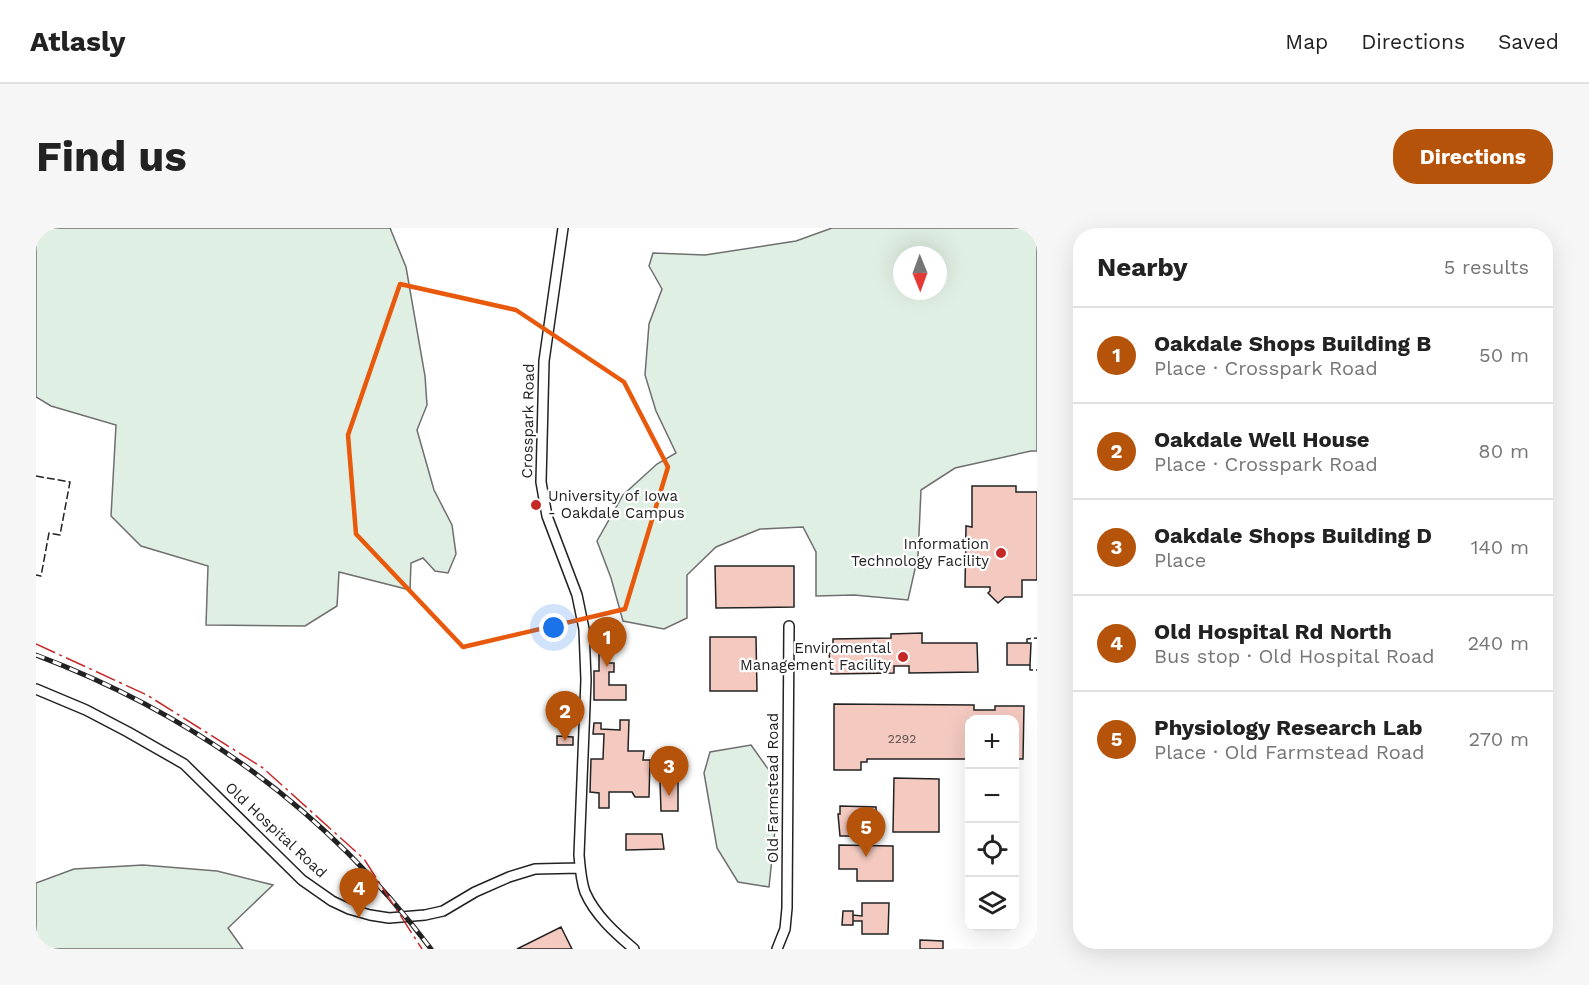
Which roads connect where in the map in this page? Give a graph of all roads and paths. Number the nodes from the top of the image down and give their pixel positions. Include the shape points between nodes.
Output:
1 (563, 228) edge
2 (789, 626) dead end
3 (36, 689) edge
4 (580, 868) junction
5 (634, 949) edge
6 (777, 949) edge

1 - 4 street, Crosspark Road via 544,361 541,482 547,516 577,595 584,629
2 - 6 street, Old Farmstead Road via 787,908 785,929
3 - 4 street, Old Hospital Road via 86,710 184,764 302,880 349,909 389,918 425,915 443,911 508,877 535,869
4 - 5 street, Crosspark Road via 585,891 596,912

